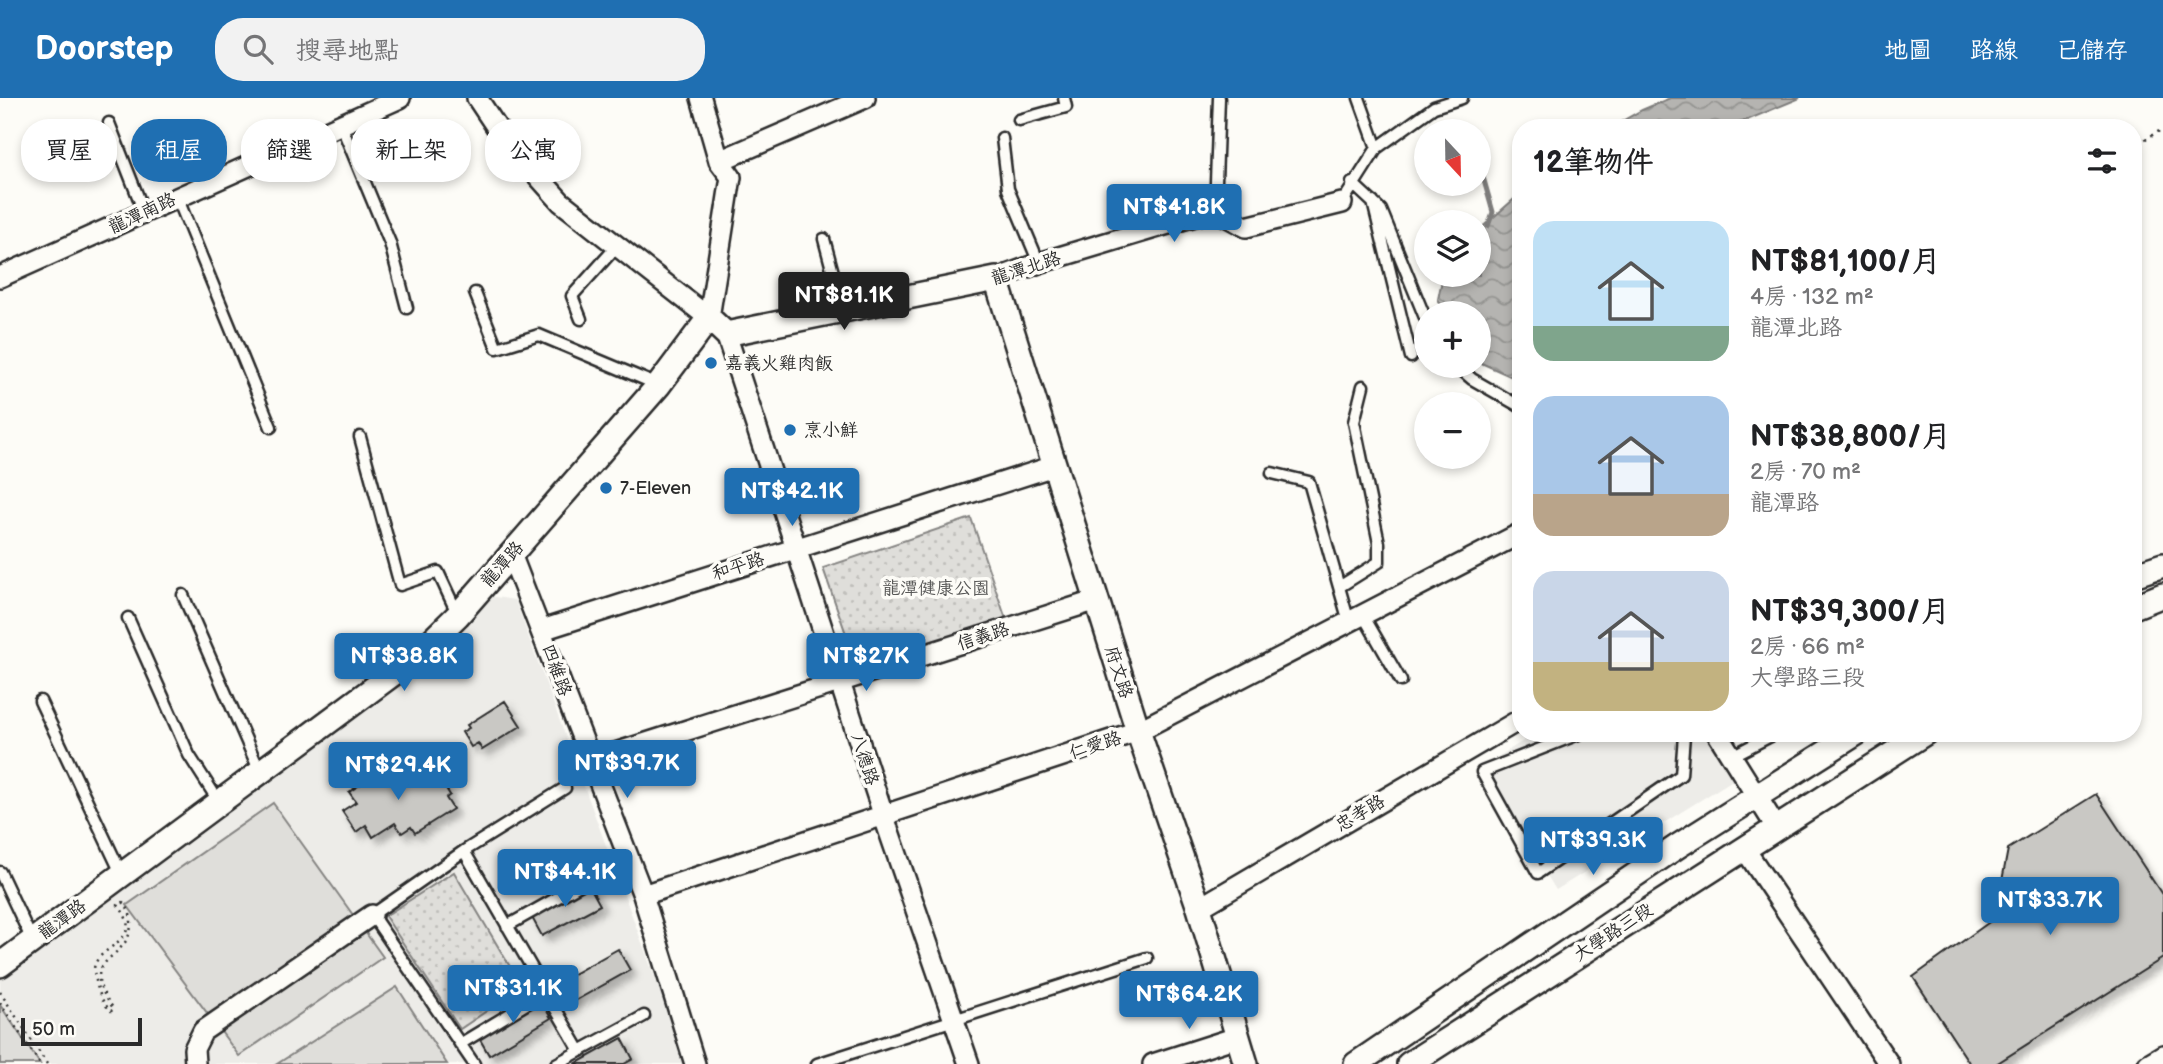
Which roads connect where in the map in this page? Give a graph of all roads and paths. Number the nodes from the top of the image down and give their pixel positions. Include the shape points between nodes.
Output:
1 (400, 98) edge
2 (477, 98) edge
3 (701, 98) edge
4 (865, 98) edge
5 (1064, 98) edge
6 (1219, 98) edge
7 (1359, 98) edge
8 (1462, 98) edge
9 (1019, 120) dead end
10 (341, 125) junction
11 (2163, 129) edge
12 (1002, 138) dead end
13 (2142, 141) edge
14 (117, 143) edge
15 (1377, 148) junction
16 (719, 161) junction
17 (1353, 183) junction
18 (177, 197) junction
19 (1373, 202) junction
20 (1342, 203) joint
21 (1214, 210) junction
22 (145, 212) junction
23 (824, 239) dead end
24 (617, 246) junction
25 (1039, 263) junction
26 (0, 276) edge
27 (996, 279) junction
28 (475, 293) dead end
29 (1418, 301) edge
30 (407, 308) dead end
31 (843, 310) junction
32 (709, 318) junction
33 (581, 319) dead end
34 (726, 334) junction
35 (1411, 356) dead end
36 (1471, 378) edge
37 (658, 386) junction
38 (1363, 386) dead end
39 (1512, 402) edge
40 (271, 427) dead end
41 (360, 437) dead end
42 (1054, 466) junction
43 (1272, 473) dead end
44 (1512, 538) edge
45 (797, 547) junction
46 (511, 554) junction
47 (2163, 565) edge
48 (2142, 572) edge
49 (1339, 587) junction
50 (183, 595) dead end
51 (2163, 596) edge
52 (1097, 600) junction
53 (2142, 604) edge
54 (458, 615) junction
55 (128, 618) dead end
56 (1356, 618) junction
57 (542, 630) junction
58 (1401, 681) dead end
59 (841, 682) junction
60 (40, 701) dead end
61 (1512, 724) edge
62 (1138, 731) junction
63 (1558, 742) edge
64 (1683, 742) edge
65 (1723, 742) edge
66 (1759, 742) edge
67 (1841, 742) edge
68 (1911, 742) edge
69 (1732, 756) junction
70 (590, 761) junction
71 (261, 772) junction
72 (565, 788) dead end
73 (1757, 796) junction
74 (219, 803) junction
75 (883, 814) junction
76 (1776, 827) junction
77 (1744, 848) junction
78 (464, 851) junction
79 (0, 872) edge
80 (122, 875) junction
81 (594, 877) dead end
82 (643, 895) junction
83 (1199, 908) junction
84 (372, 915) junction
85 (508, 926) junction
86 (32, 940) junction
87 (1147, 958) dead end
88 (0, 965) edge
89 (0, 992) edge
90 (546, 992) junction
91 (0, 1003) edge
92 (114, 1009) joint
93 (643, 1016) dead end
94 (954, 1021) junction
95 (1237, 1037) junction
96 (460, 1044) junction
97 (580, 1051) junction
98 (2163, 1055) edge
99 (40, 1064) edge
100 (47, 1064) edge
101 (185, 1064) edge
102 (195, 1064) edge
103 (474, 1064) edge
104 (556, 1064) edge
105 (695, 1064) edge
106 (817, 1064) edge
107 (969, 1064) edge
108 (1153, 1064) edge
109 (1246, 1064) edge
110 (1356, 1064) edge
111 (1409, 1064) edge
112 (1889, 1064) edge
113 (2148, 1064) edge

1 - 10 street, 龍潭南路
2 - 24 street via 503,137 561,202
3 - 16 street
4 - 16 street
5 - 9 lane via 1066,107
6 - 21 lane
7 - 15 lane
8 - 15 lane via 1434,107
10 - 18 street, 龍潭南路
10 - 30 lane via 390,243
11 - 13 path
12 - 25 lane via 1008,189
14 - 22 lane
15 - 17 lane
16 - 32 street, 龍潭路 via 731,177
17 - 19 lane
17 - 20 lane
18 - 22 street, 龍潭南路
18 - 40 lane
19 - 29 lane via 1381,210
19 - 35 lane
20 - 21 street via 1246,227
21 - 25 street, 龍潭北路
22 - 26 street, 龍潭南路
23 - 31 lane
24 - 32 street
24 - 33 lane via 572,296
25 - 27 street, 龍潭北路
27 - 31 street, 龍潭北路
27 - 42 street, 府文路
28 - 37 lane via 497,348 539,335
31 - 34 street, 龍潭北路
32 - 34 street
32 - 37 street, 龍潭路
34 - 45 street, 八德路
36 - 39 lane
37 - 46 street, 龍潭路
38 - 49 lane via 1354,422 1378,562
41 - 54 lane via 400,585 438,572
42 - 45 street, 和平路
42 - 52 street, 府文路
43 - 49 lane via 1309,482
44 - 56 street, 仁愛路
45 - 57 street, 和平路
45 - 59 street, 八德路
46 - 54 street, 龍潭路
46 - 57 street, 四維路
47 - 48 street
49 - 56 lane
50 - 71 lane
51 - 53 street
52 - 59 street, 信義路
52 - 62 street, 府文路
54 - 71 street, 龍潭路 via 414,659
55 - 74 lane via 190,755
56 - 58 lane
56 - 62 street, 仁愛路
57 - 70 street, 四維路
59 - 70 street, 信義路
59 - 75 street, 八德路
60 - 80 lane
61 - 83 street, 忠孝路
62 - 75 street, 仁愛路
62 - 83 street, 府文路
63 - 64 lane via 1482,772 1538,873 1681,775
65 - 69 street
66 - 69 lane
67 - 73 street, 大學路三段
68 - 76 street, 大學路三段
69 - 73 street
70 - 82 street, 四維路
71 - 74 street, 龍潭路
72 - 78 lane
73 - 76 street
73 - 110 street, 大學路三段
74 - 80 street, 龍潭路
75 - 82 street, 仁愛路
75 - 94 street, 八德路
76 - 77 street, 大學路三段
77 - 111 street, 大學路三段
77 - 112 street
78 - 84 lane
78 - 85 lane
79 - 86 lane
80 - 86 street, 龍潭路
81 - 85 lane
82 - 105 street, 四維路
83 - 95 street, 府文路
84 - 96 lane
84 - 102 street via 203,1031 194,1049
85 - 90 lane
86 - 88 street, 龍潭路
87 - 94 lane
89 - 100 path
90 - 96 lane
90 - 97 lane
91 - 99 path
92 - 92 path via 100,987 99,973 131,929 129,908 123,902 118,905 125,915 122,940 103,955 94,970 104,1002
93 - 97 lane
94 - 106 lane
94 - 107 street, 八德路
95 - 108 street
95 - 109 street, 府文路
96 - 103 lane
97 - 104 lane
98 - 113 street
101 - 102 lane

